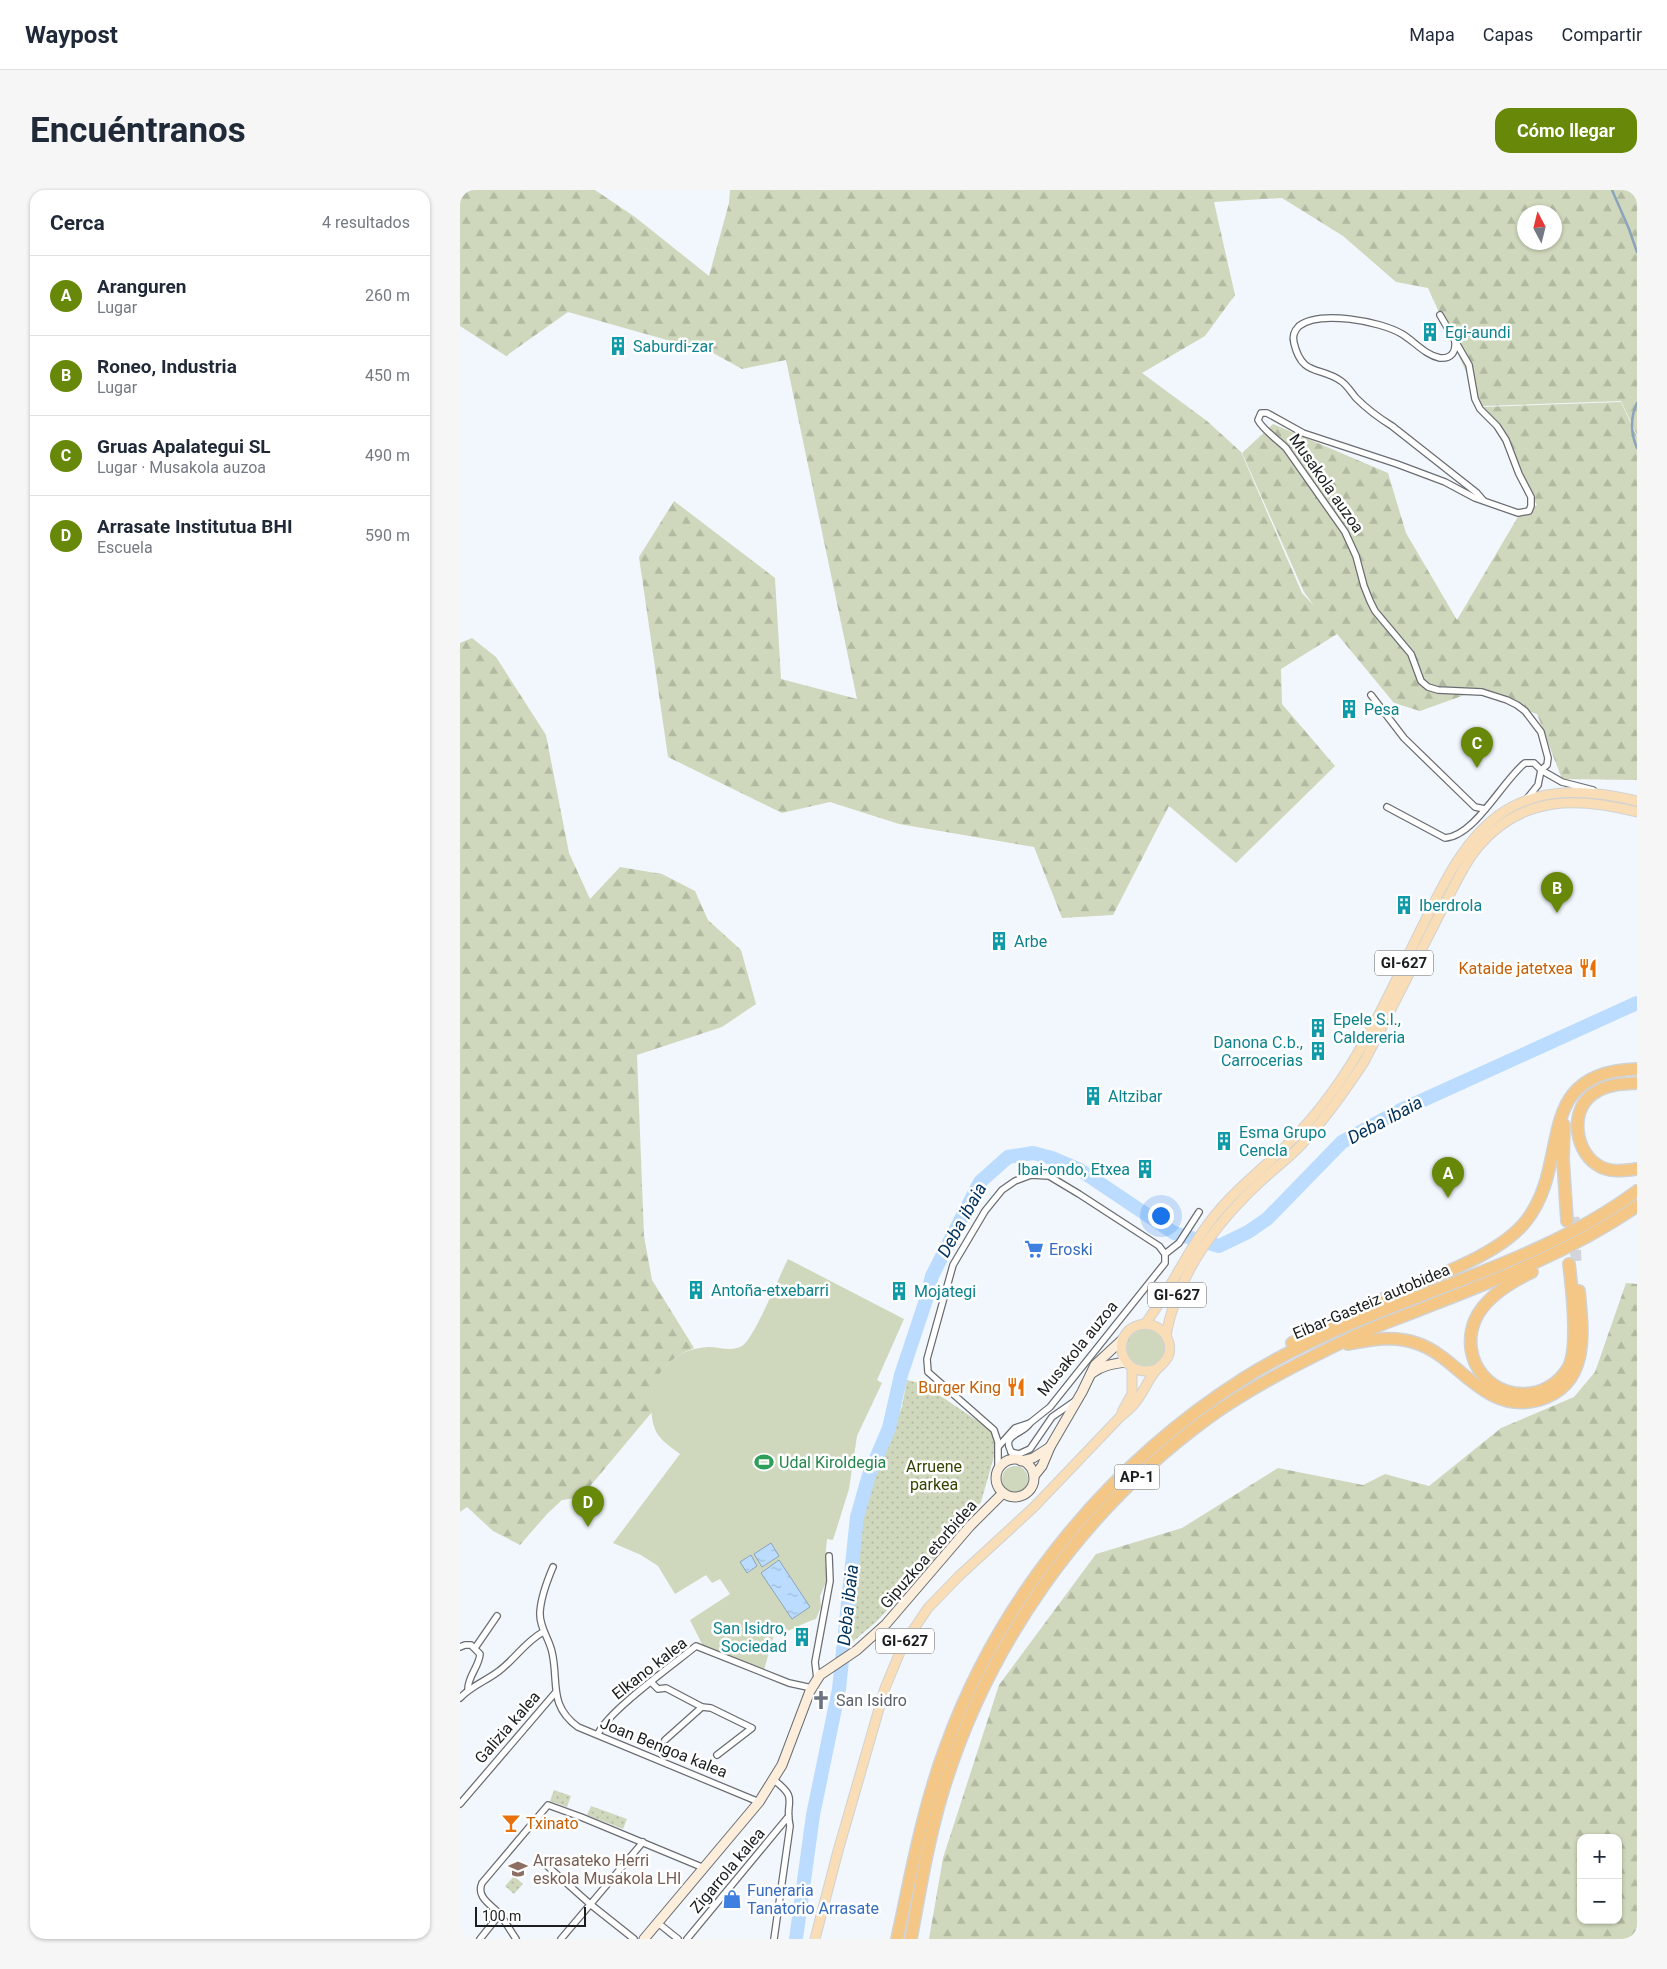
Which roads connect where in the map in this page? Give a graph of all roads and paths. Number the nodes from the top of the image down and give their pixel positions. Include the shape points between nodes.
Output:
1 (1440, 315) dead end
2 (1455, 342) junction
3 (1483, 500) junction
4 (1371, 695) dead end
5 (1541, 770) junction
6 (1606, 795) junction
7 (1637, 800) edge
8 (1524, 801) junction
9 (1387, 807) dead end
10 (1485, 809) junction
11 (1637, 812) edge
12 (1637, 1069) edge
13 (1637, 1083) edge
14 (1566, 1106) junction
15 (1580, 1108) junction
16 (1637, 1169) edge
17 (1637, 1191) edge
18 (1637, 1206) edge
19 (1197, 1215) dead end
20 (1597, 1231) junction
21 (1165, 1254) junction
22 (1193, 1255) junction
23 (1145, 1324) junction
24 (1166, 1335) junction
25 (1123, 1340) junction
26 (1337, 1346) junction
27 (1129, 1365) junction
28 (1157, 1369) junction
29 (1092, 1374) junction
30 (1079, 1398) junction
31 (1203, 1406) junction
32 (1120, 1416) junction
33 (1030, 1423) junction
34 (998, 1447) junction
35 (1050, 1447) junction
36 (1016, 1457) junction
37 (998, 1470) junction
38 (1034, 1476) junction
39 (1003, 1493) junction
40 (829, 1556) dead end
41 (553, 1566) dead end
42 (497, 1616) dead end
43 (543, 1632) junction
44 (460, 1647) edge
45 (475, 1648) junction
46 (817, 1679) junction
47 (651, 1682) junction
48 (812, 1688) junction
49 (468, 1689) junction
50 (555, 1693) junction
51 (460, 1698) edge
52 (702, 1707) junction
53 (598, 1734) junction
54 (665, 1740) dead end
55 (717, 1756) dead end
56 (774, 1780) junction
57 (759, 1802) junction
58 (460, 1804) edge
59 (788, 1817) junction
60 (643, 1842) junction
61 (544, 1864) dead end
62 (704, 1868) junction
63 (590, 1904) junction
64 (500, 1914) junction
65 (658, 1922) junction
66 (480, 1939) edge
67 (516, 1939) edge
68 (561, 1939) edge
69 (634, 1939) edge
70 (644, 1939) edge
71 (678, 1939) edge
72 (687, 1939) edge
73 (774, 1939) edge
74 (815, 1939) edge
75 (897, 1939) edge
76 (911, 1939) edge

1 - 2 street, Musakola auzoa
2 - 3 street, Musakola auzoa via 1469,365 1480,409 1498,426 1506,440 1518,474 1531,497 1531,506 1529,511 1518,513
2 - 3 street, Musakola auzoa via 1453,354 1437,357 1389,327 1341,319 1314,321 1300,326 1293,338 1305,366 1339,380 1376,416
3 - 5 street, Musakola auzoa via 1404,466 1303,432 1266,413 1258,415 1262,426 1286,448 1345,532 1375,611 1411,654 1422,682 1438,690 1482,692 1517,705 1541,732 1548,758 1547,765
4 - 10 street via 1419,754 1475,807
5 - 6 street via 1562,782
5 - 8 street, Musakola auzoa via 1538,785
5 - 10 street via 1534,763 1525,763
6 - 7 main road, GI-627
6 - 8 main road, GI-627 via 1557,793
8 - 22 main road, GI-627 via 1500,814 1468,845 1455,864 1358,1053 1331,1094 1294,1138 1236,1191 1213,1217 1204,1228
9 - 10 street via 1445,838 1453,837
11 - 22 main road, GI-627 via 1595,804 1558,802 1522,812 1492,833 1467,862 1364,1062 1340,1098 1301,1145 1255,1187
12 - 14 highway via 1613,1071 1589,1080 1578,1088
13 - 15 highway via 1605,1087 1594,1092
14 - 15 highway via 1563,1131 1570,1219 1572,1124
14 - 31 highway via 1557,1125 1543,1193 1530,1215 1501,1245 1294,1342 1227,1384
15 - 16 highway via 1579,1139 1589,1158 1608,1170
17 - 31 highway, Eibar-Gasteiz autobidea / AP-1 via 1591,1220 1504,1263 1353,1323 1290,1352
18 - 20 highway, Eibar-Gasteiz autobidea / AP-1
19 - 21 street, Musakola auzoa via 1179,1243
20 - 26 highway, Eibar-Gasteiz autobidea / AP-1 via 1509,1275
20 - 26 highway via 1559,1259 1505,1287 1486,1304 1471,1333 1475,1362 1489,1382 1516,1394 1529,1394 1552,1385 1569,1366 1575,1340 1573,1263 1582,1333 1581,1354 1572,1376 1548,1397 1522,1402 1494,1396 1431,1349 1408,1341 1383,1338
21 - 33 street, Musakola auzoa via 1164,1263 1119,1320 1049,1407
21 - 34 street via 1159,1246 1049,1176 1031,1175 1002,1190 953,1265 927,1359 928,1372 992,1426
22 - 23 main road, GI-627
22 - 24 main road, GI-627 via 1170,1312
23 - 24 main road, GI-627 via 1160,1329
23 - 25 main road, GI-627 via 1132,1328
24 - 28 main road, GI-627 via 1168,1355
25 - 27 main road, GI-627 via 1122,1351
25 - 29 street, Musakola auzoa via 1095,1365
26 - 76 highway, Eibar-Gasteiz autobidea / AP-1 via 1248,1392 1171,1448 1099,1517 1034,1599 978,1698 957,1749 933,1829
27 - 28 main road via 1140,1371
27 - 29 street, Musakola auzoa via 1107,1365
27 - 32 main road, GI-627 via 1132,1394
28 - 32 main road, GI-627 via 1134,1406
29 - 30 street, Musakola auzoa
30 - 35 street, Musakola auzoa
30 - 36 street via 1052,1417 1030,1449
31 - 75 highway, Eibar-Gasteiz autobidea / AP-1 via 1130,1468 1090,1508 1036,1576 992,1645 945,1747 930,1792
32 - 74 main road, GI-627 via 1034,1507 934,1602 903,1645 885,1688
33 - 34 street, Musakola auzoa via 1015,1428
33 - 36 street via 1013,1434 1009,1446
34 - 37 street
35 - 36 street via 1032,1458
35 - 38 street, Musakola auzoa
36 - 37 street
36 - 38 street via 1030,1468
37 - 39 street via 996,1480
38 - 39 street via 1026,1494 1015,1497
39 - 46 street, Gipuzkoa etorbidea via 970,1526 886,1624
40 - 46 street via 830,1581 815,1662
41 - 43 street via 540,1610
42 - 45 street
43 - 49 street via 527,1643 500,1671
43 - 50 street via 553,1655
44 - 45 street via 464,1644
45 - 49 street via 480,1654 480,1661 468,1682
46 - 48 street, Gipuzkoa etorbidea
47 - 48 street, Elkano kalea via 696,1646 789,1684
47 - 52 street via 658,1689 666,1688
47 - 53 street, Elkano kalea via 603,1724
48 - 56 street, Gipuzkoa etorbidea
49 - 51 street
50 - 53 street, Joan Bengoa kalea via 567,1718 578,1727
50 - 58 street, Galizia kalea
52 - 54 street
52 - 55 street via 711,1708 752,1728
53 - 57 street, Joan Bengoa kalea
56 - 57 street, Gipuzkoa etorbidea
56 - 59 street, Zigarrola kalea via 790,1797
57 - 62 street, Gipuzkoa etorbidea
59 - 72 street, Zigarrola kalea
59 - 73 street, Zigarrola kalea via 790,1826
60 - 62 street
60 - 63 street
60 - 64 street via 548,1805 482,1883 480,1895
61 - 63 street
62 - 65 street, Gipuzkoa etorbidea
63 - 68 street
63 - 69 street
64 - 66 street
64 - 67 street
65 - 70 street, Gipuzkoa etorbidea
65 - 71 street

